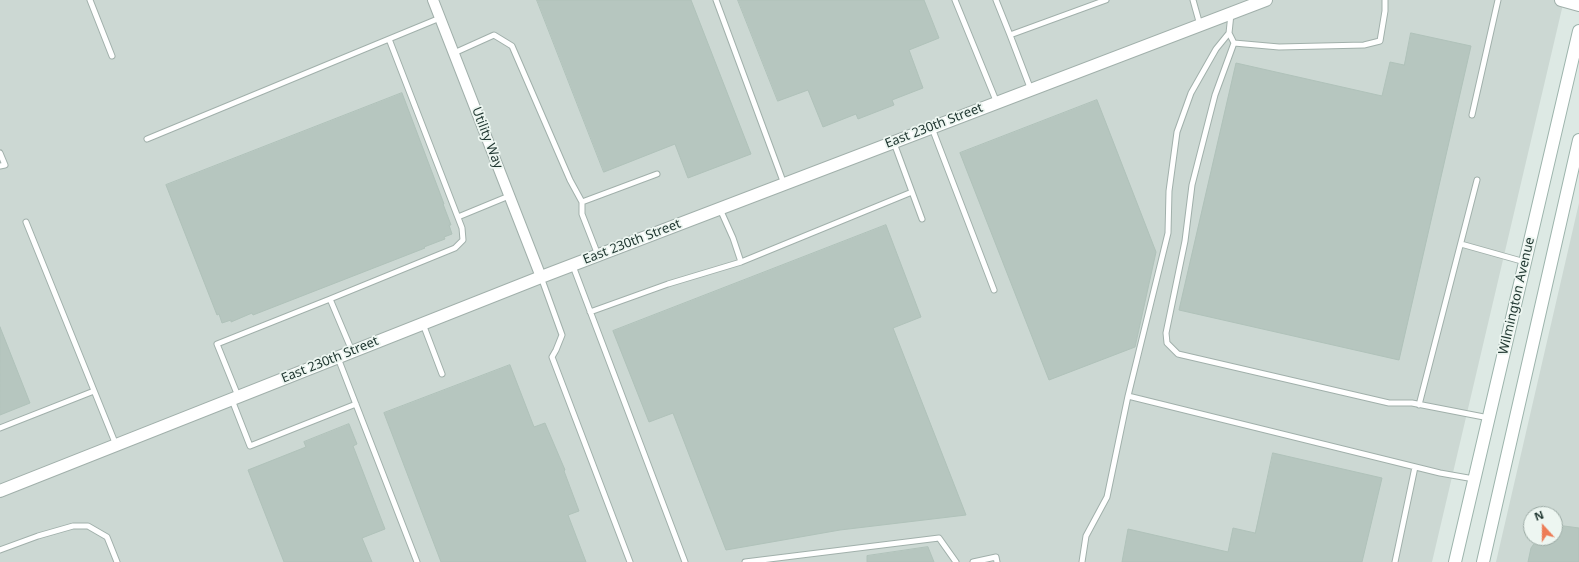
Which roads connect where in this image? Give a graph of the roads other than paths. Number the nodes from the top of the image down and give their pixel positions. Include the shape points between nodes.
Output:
1 (90, 0) edge
2 (433, 0) edge
3 (716, 0) edge
4 (956, 0) edge
5 (996, 0) edge
6 (1106, 0) edge
7 (1193, 0) edge
8 (1266, 0) edge
9 (1385, 0) edge
10 (1498, 0) edge
11 (1561, 0) edge
12 (1579, 5) edge
13 (1231, 13) junction
14 (440, 18) junction
15 (1200, 25) junction
16 (1579, 30) edge
17 (1229, 33) junction
18 (1010, 35) junction
19 (389, 39) junction
20 (1234, 43) junction
21 (454, 53) junction
22 (112, 56) dead end
23 (1031, 90) junction
24 (997, 103) junction
25 (1472, 115) dead end
26 (932, 127) junction
27 (147, 139) dead end
28 (1579, 140) edge
29 (894, 142) junction
30 (0, 152) edge
31 (0, 166) edge
32 (657, 174) dead end
33 (1477, 180) dead end
34 (784, 184) junction
35 (912, 192) junction
36 (509, 196) junction
37 (582, 202) junction
38 (720, 208) junction
39 (458, 217) junction
40 (922, 219) dead end
41 (26, 222) dead end
42 (1460, 244) junction
43 (598, 255) junction
44 (741, 262) junction
45 (1525, 262) junction
46 (572, 264) junction
47 (541, 277) junction
48 (994, 290) dead end
49 (330, 299) junction
50 (590, 312) junction
51 (423, 324) junction
52 (352, 351) junction
53 (338, 357) junction
54 (442, 374) dead end
55 (94, 391) junction
56 (1128, 396) junction
57 (235, 398) junction
58 (356, 404) junction
59 (1419, 404) junction
60 (1489, 418) junction
61 (0, 428) edge
62 (116, 445) junction
63 (1415, 467) junction
64 (1474, 479) junction
65 (0, 491) edge
66 (0, 550) edge
67 (117, 562) edge
68 (417, 562) edge
69 (630, 562) edge
70 (685, 562) edge
71 (745, 562) edge
72 (956, 562) edge
73 (973, 562) edge
74 (997, 562) edge
75 (1082, 562) edge
76 (1396, 562) edge
77 (1455, 562) edge
78 (1483, 562) edge

1 - 22 lane
2 - 14 street, Utility Way
3 - 34 lane
4 - 24 lane
5 - 18 lane
6 - 18 lane
7 - 15 lane
8 - 13 street, East 230th Street
9 - 20 lane via 1380,41 1364,45 1279,47
10 - 25 lane
11 - 12 street
13 - 15 street, East 230th Street
13 - 17 lane
14 - 19 lane
14 - 21 street, Utility Way
15 - 23 street, East 230th Street
16 - 45 street, Wilmington Avenue
17 - 20 lane
17 - 56 lane via 1216,49 1191,93 1177,132 1169,192 1168,233
18 - 23 lane
19 - 27 lane
19 - 39 lane
20 - 59 lane via 1215,95 1192,185 1185,241 1166,333 1167,343 1178,354 1389,403
21 - 36 street, Utility Way
21 - 37 lane via 494,35 512,46
23 - 24 street, East 230th Street
24 - 26 street, East 230th Street
26 - 29 street, East 230th Street
26 - 48 lane
28 - 78 street, Wilmington Avenue
29 - 34 street, East 230th Street
29 - 35 lane
30 - 31 lane via 5,165
32 - 37 lane
33 - 42 lane
34 - 38 street, East 230th Street
35 - 40 lane
35 - 44 lane
36 - 39 lane
36 - 47 street, Utility Way
37 - 43 lane via 582,214
38 - 43 street, East 230th Street
38 - 44 lane
39 - 49 lane via 463,240 455,248
41 - 55 lane
42 - 45 lane
42 - 59 lane
43 - 46 street, East 230th Street
44 - 50 lane via 668,284
45 - 60 street, Wilmington Avenue
46 - 47 street, East 230th Street
46 - 50 lane
47 - 51 street, East 230th Street
47 - 69 lane via 562,336 552,356
49 - 52 lane
49 - 57 lane via 217,344
50 - 70 lane
51 - 52 street, East 230th Street
51 - 54 lane
52 - 53 street, East 230th Street
53 - 57 street, East 230th Street
53 - 58 lane
55 - 61 lane
55 - 62 lane
56 - 63 lane
56 - 75 lane via 1107,496 1086,536
57 - 58 lane via 250,446
57 - 62 street, East 230th Street
58 - 68 lane
59 - 60 lane
60 - 64 street, Wilmington Avenue
62 - 65 street, East 230th Street
63 - 64 lane
63 - 76 lane
64 - 77 street, Wilmington Avenue
66 - 67 lane via 73,526 88,526 107,538
71 - 72 lane via 939,538
73 - 74 lane via 996,557

